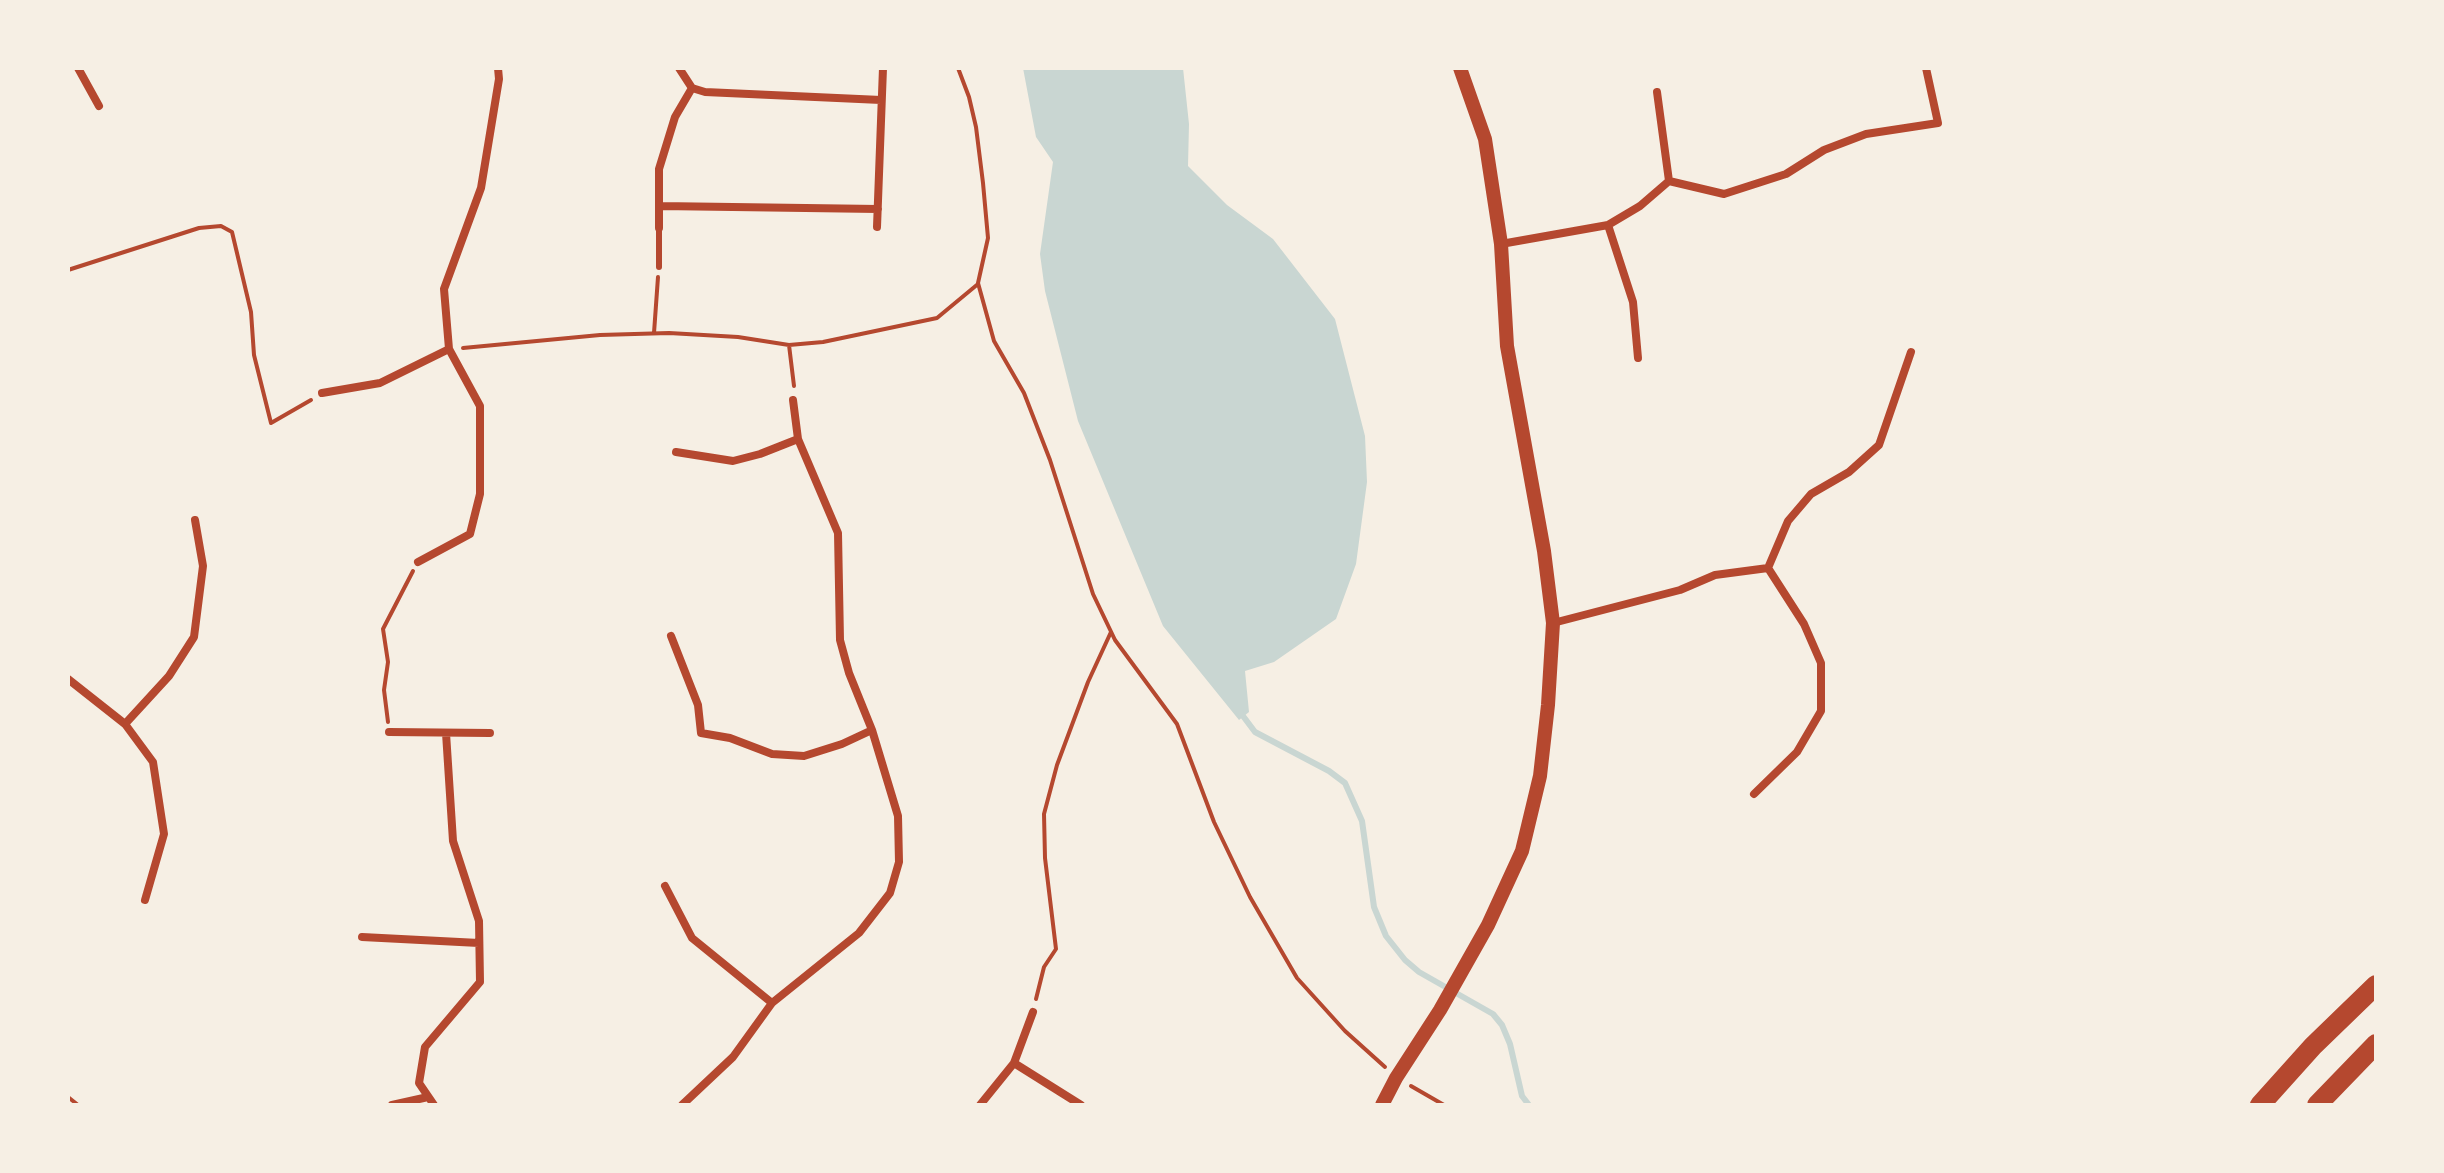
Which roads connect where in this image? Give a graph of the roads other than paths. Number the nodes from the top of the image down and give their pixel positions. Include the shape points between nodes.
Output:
1 (78, 68) edge
2 (498, 68) edge
3 (679, 68) edge
4 (883, 68) edge
5 (1460, 68) edge
6 (1926, 68) edge
7 (692, 88) junction
8 (1657, 92) dead end
9 (881, 100) junction
10 (99, 106) dead end
11 (1669, 181) junction
12 (660, 206) junction
13 (878, 209) junction
14 (1608, 225) junction
15 (877, 227) dead end
16 (659, 228) joint
17 (1501, 244) junction
18 (659, 267) road end
19 (449, 349) junction
20 (1911, 352) dead end
21 (1638, 358) dead end
22 (322, 393) road end
23 (793, 400) road end
24 (798, 439) junction
25 (676, 452) dead end
26 (195, 520) dead end
27 (418, 562) road end
28 (1768, 568) junction
29 (1553, 623) junction
30 (671, 636) dead end
31 (68, 679) edge
32 (125, 724) junction
33 (872, 730) junction
34 (389, 732) road end
35 (446, 733) junction
36 (490, 733) dead end
37 (1754, 794) dead end
38 (665, 886) dead end
39 (145, 900) dead end
40 (362, 937) dead end
41 (479, 943) junction
42 (2376, 985) edge
43 (772, 1003) junction
44 (1033, 1012) road end
45 (2376, 1044) edge
46 (1014, 1063) junction
47 (431, 1101) edge
48 (392, 1105) edge
49 (682, 1105) edge
50 (980, 1105) edge
51 (1081, 1105) edge
52 (1382, 1105) edge
53 (2260, 1105) edge
54 (2317, 1105) edge

1 - 10 street
2 - 19 street via 481,188 444,289
3 - 7 street
4 - 9 street
5 - 17 street via 1485,139
6 - 11 street via 1938,123 1866,134 1824,150 1786,174 1724,194
7 - 9 street
7 - 12 street via 675,117 659,169
8 - 11 street
9 - 13 street
11 - 14 street
12 - 13 street
12 - 16 street
13 - 15 street
14 - 17 street
14 - 21 street via 1633,302
16 - 18 lane
17 - 29 street via 1507,346
19 - 22 street via 380,383
19 - 27 street via 480,406 480,494 470,534
20 - 28 street via 1879,445 1849,472 1811,494 1788,521
23 - 24 street
24 - 25 street via 733,461
24 - 33 street via 838,533 840,640
26 - 32 street via 203,566 194,637 169,676
28 - 29 street via 1715,575 1680,590
28 - 37 street via 1804,624 1821,663 1821,711 1797,752
29 - 52 street via 1540,776 1522,851 1488,925
30 - 33 street via 698,705 701,733 772,754 804,756
31 - 32 street
32 - 39 street via 153,762 164,834
33 - 43 street via 898,816 899,862 890,893 859,933
34 - 35 street
35 - 36 street
35 - 41 street via 453,841 479,921
38 - 43 street via 692,938
40 - 41 street
41 - 47 street via 480,982 425,1047 419,1083
42 - 53 highway
43 - 49 street via 733,1057
44 - 46 street
45 - 54 highway
46 - 50 street
46 - 51 street
47 - 48 street

